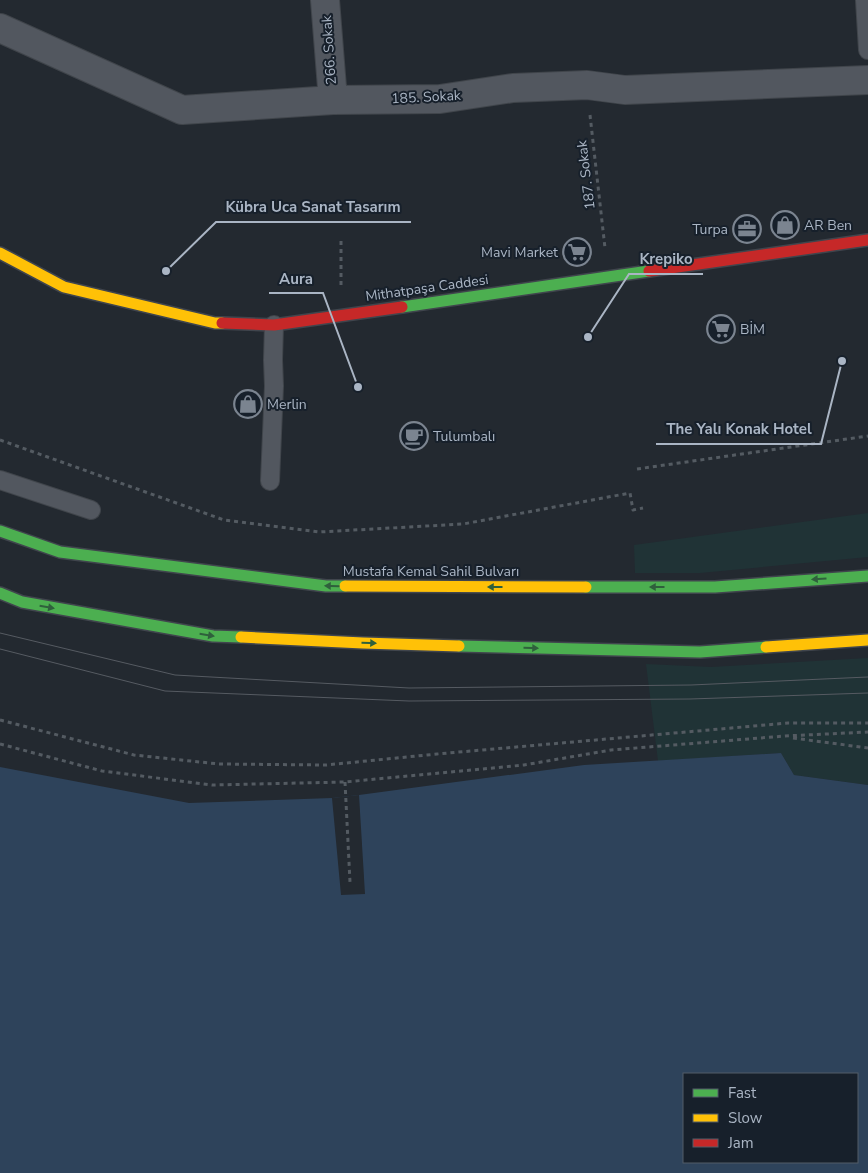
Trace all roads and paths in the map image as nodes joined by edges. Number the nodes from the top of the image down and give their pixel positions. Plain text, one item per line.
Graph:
1 (325, 0) edge
2 (865, 0) edge
3 (0, 28) edge
4 (868, 50) edge
5 (868, 80) edge
6 (587, 85) junction
7 (333, 100) junction
8 (341, 240) dead end
9 (868, 240) edge
10 (0, 253) edge
11 (606, 254) dead end
12 (341, 288) dead end
13 (274, 325) junction
14 (868, 436) edge
15 (0, 440) edge
16 (637, 469) dead end
17 (0, 480) edge
18 (270, 481) dead end
19 (643, 508) dead end
20 (92, 510) dead end
21 (0, 531) edge
22 (868, 576) edge
23 (0, 594) edge
24 (868, 640) edge
25 (0, 720) edge
26 (868, 723) edge
27 (868, 732) edge
28 (785, 736) junction
29 (0, 744) edge
30 (868, 748) edge
31 (345, 782) junction
32 (350, 882) dead end

1 - 7 street, 266. Sokak
2 - 4 lane
3 - 7 street, 185. Sokak
5 - 6 street, 185. Sokak
6 - 7 street, 185. Sokak
6 - 11 path, 187. Sokak
8 - 12 path
9 - 13 main road, Mithatpaşa Caddesi
10 - 13 main road, Mithatpaşa Caddesi
13 - 18 lane
14 - 16 path
15 - 19 path
17 - 20 lane
22 -> 21 main road, Mustafa Kemal Sahil Bulvarı
23 -> 24 main road
25 - 26 path
27 - 28 path
28 - 30 path
28 - 31 path
29 - 31 path
31 - 32 path

